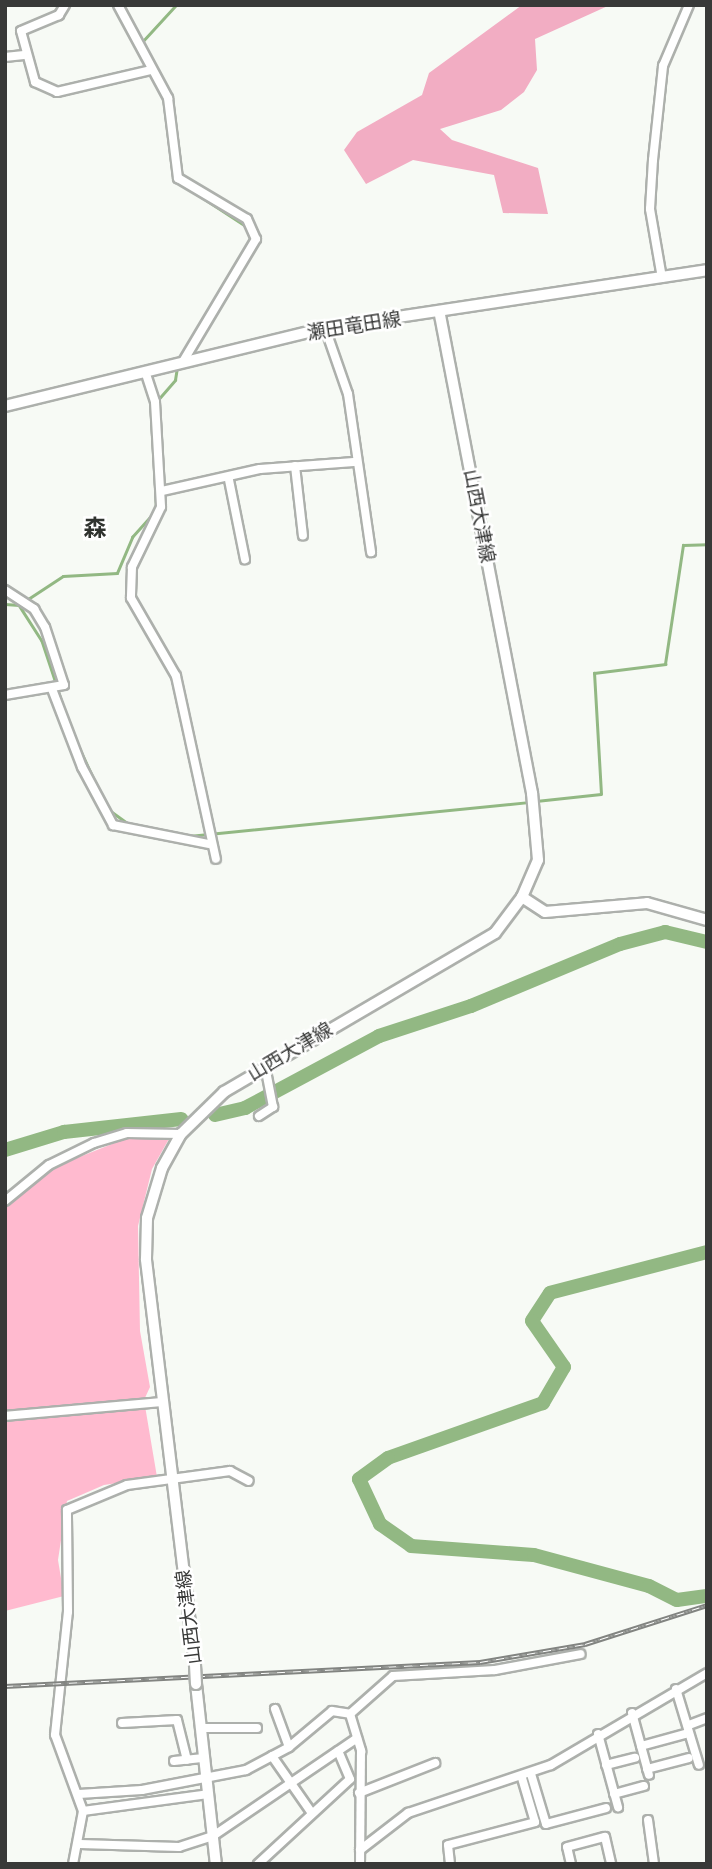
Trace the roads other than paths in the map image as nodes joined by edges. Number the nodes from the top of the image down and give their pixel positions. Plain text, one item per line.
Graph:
1 (65, 5) edge
2 (118, 5) edge
3 (690, 5) edge
4 (24, 55) junction
5 (5, 57) edge
6 (152, 70) junction
7 (707, 270) edge
8 (662, 278) junction
9 (440, 313) junction
10 (325, 328) junction
11 (182, 363) junction
12 (146, 374) junction
13 (5, 406) edge
14 (354, 462) junction
15 (295, 466) junction
16 (229, 480) junction
17 (162, 491) junction
18 (303, 536) dead end
19 (371, 552) dead end
20 (245, 559) dead end
21 (5, 590) edge
22 (52, 689) junction
23 (5, 695) edge
24 (209, 844) junction
25 (216, 859) dead end
26 (522, 897) junction
27 (707, 920) edge
28 (265, 1066) junction
29 (259, 1115) dead end
30 (181, 1134) junction
31 (5, 1201) edge
32 (163, 1402) junction
33 (5, 1416) edge
34 (172, 1480) junction
35 (249, 1481) dead end
36 (581, 1654) dead end
37 (707, 1673) edge
38 (676, 1689) junction
39 (275, 1709) dead end
40 (632, 1713) junction
41 (350, 1714) junction
42 (707, 1718) edge
43 (122, 1723) dead end
44 (689, 1725) junction
45 (201, 1728) junction
46 (257, 1728) dead end
47 (598, 1734) junction
48 (685, 1734) dead end
49 (357, 1738) junction
50 (641, 1746) junction
51 (289, 1747) junction
52 (338, 1751) junction
53 (272, 1756) junction
54 (204, 1758) junction
55 (635, 1758) dead end
56 (689, 1758) dead end
57 (187, 1759) junction
58 (174, 1760) dead end
59 (435, 1763) dead end
60 (606, 1765) junction
61 (699, 1765) dead end
62 (526, 1776) junction
63 (206, 1777) junction
64 (289, 1784) junction
65 (644, 1786) dead end
66 (359, 1793) junction
67 (79, 1794) junction
68 (208, 1794) junction
69 (614, 1794) junction
70 (618, 1807) dead end
71 (606, 1808) dead end
72 (83, 1811) junction
73 (310, 1812) junction
74 (648, 1820) dead end
75 (213, 1836) junction
76 (80, 1844) junction
77 (360, 1850) junction
78 (73, 1864) edge
79 (216, 1864) edge
80 (258, 1864) edge
81 (360, 1864) edge
82 (450, 1864) edge
83 (571, 1864) edge
84 (611, 1864) edge
85 (654, 1864) edge

1 - 4 street
2 - 6 street
3 - 8 street
4 - 5 street
4 - 6 street
6 - 11 street
7 - 8 main road, 瀬田竜田線
8 - 9 main road, 瀬田竜田線
9 - 10 main road, 瀬田竜田線
9 - 26 main road, 山西大津線
10 - 11 main road, 瀬田竜田線
10 - 14 street
11 - 12 main road, 瀬田竜田線
12 - 13 main road, 瀬田竜田線
12 - 17 street
14 - 15 street
14 - 19 street
15 - 16 street
15 - 18 street
16 - 17 street
16 - 20 street
17 - 24 street
21 - 22 street
22 - 23 street
22 - 24 street
24 - 25 street
26 - 27 street
26 - 28 main road, 山西大津線
28 - 29 street
28 - 30 main road, 山西大津線
30 - 31 street
30 - 32 main road, 山西大津線
32 - 33 street
32 - 34 main road, 山西大津線
34 - 35 street
34 - 45 main road, 山西大津線, bridge
34 - 67 street
36 - 41 street
37 - 38 street
38 - 40 street
38 - 44 street
39 - 51 street
40 - 47 street
40 - 50 street
41 - 49 street
41 - 51 street
42 - 44 street
43 - 57 street
44 - 61 street
45 - 46 street
45 - 54 main road, 山西大津線
47 - 60 street
47 - 62 street
48 - 50 street
49 - 52 street
49 - 66 street
50 - 56 street
51 - 53 street
52 - 64 street
52 - 73 street
53 - 63 street
53 - 64 street
54 - 57 street
54 - 63 main road, 山西大津線
55 - 60 street
57 - 58 street
59 - 66 street
60 - 69 street
62 - 71 street
62 - 77 street
62 - 82 street
63 - 67 street
63 - 68 main road, 山西大津線
64 - 73 street
64 - 75 street
65 - 69 street
66 - 77 street
67 - 72 street
68 - 72 street
68 - 75 main road, 山西大津線
69 - 70 street
72 - 76 street
73 - 80 street
74 - 85 street
75 - 76 street
75 - 79 main road, 山西大津線
76 - 78 street
77 - 81 street
83 - 84 street

